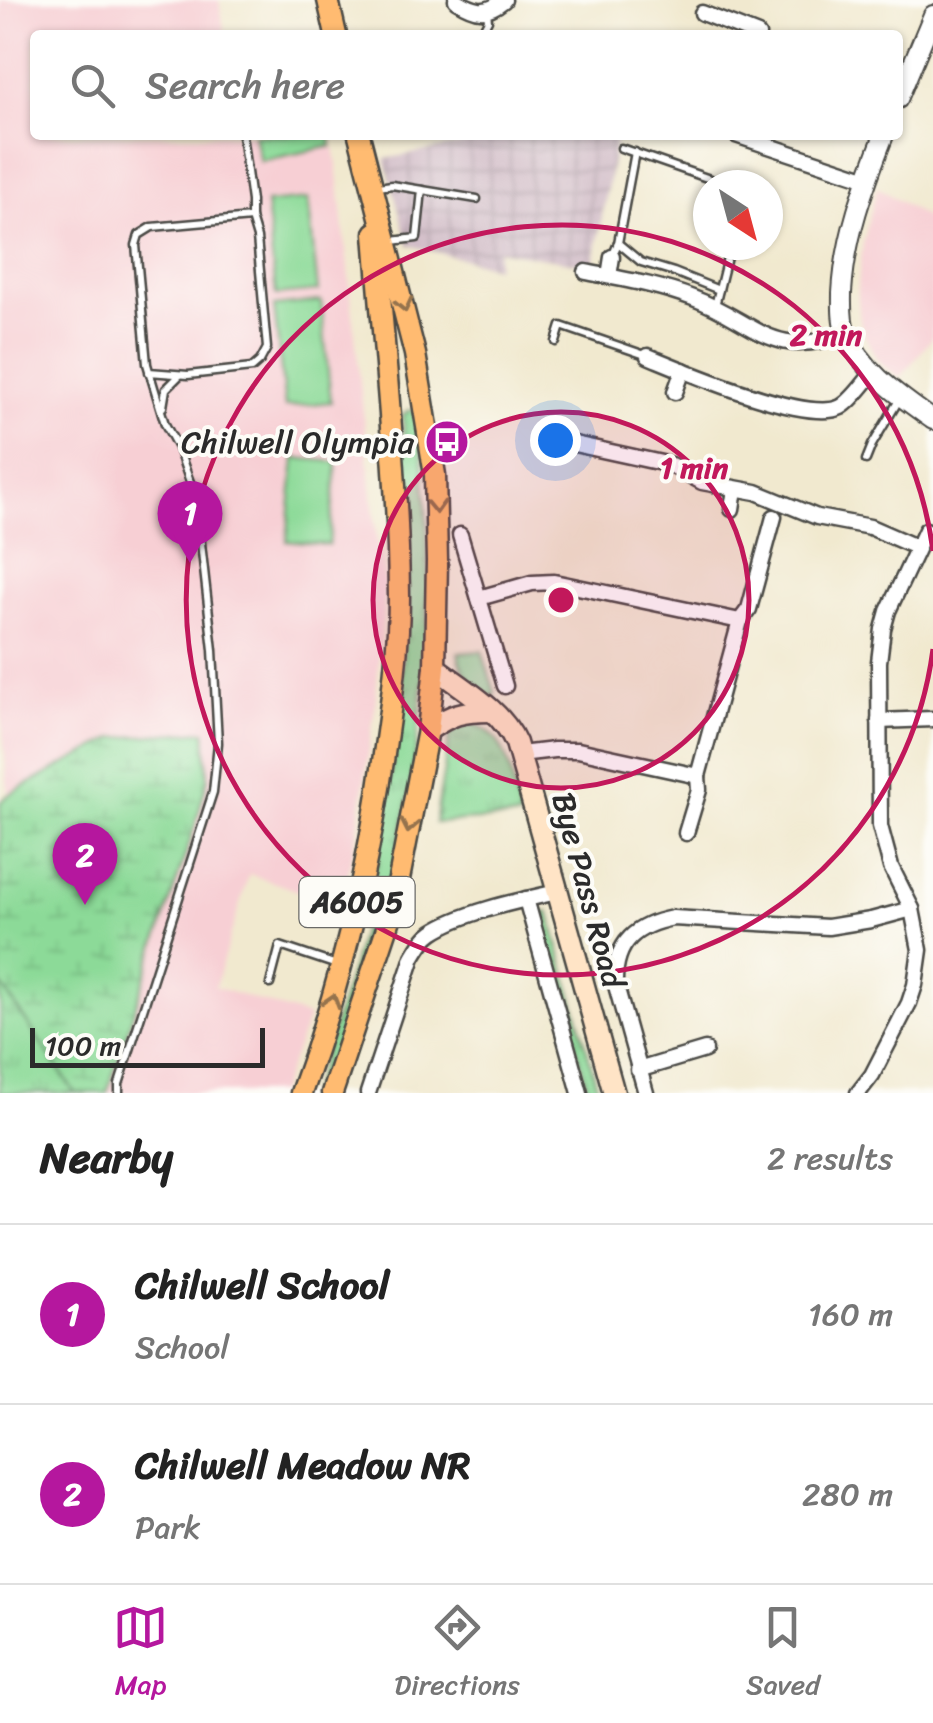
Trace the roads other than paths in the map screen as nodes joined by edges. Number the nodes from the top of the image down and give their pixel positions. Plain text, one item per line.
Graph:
1 (328, 0) edge
2 (456, 0) edge
3 (504, 0) edge
4 (487, 10) junction
5 (702, 14) dead end
6 (932, 18) edge
7 (335, 30) edge
8 (483, 30) edge
9 (745, 30) edge
10 (903, 84) edge
11 (243, 140) edge
12 (360, 140) edge
13 (751, 140) edge
14 (882, 140) edge
15 (621, 148) dead end
16 (635, 152) junction
17 (693, 173) edge
18 (868, 178) junction
19 (372, 189) junction
20 (422, 190) junction
21 (476, 199) dead end
22 (251, 218) junction
23 (387, 242) junction
24 (615, 250) junction
25 (726, 260) edge
26 (586, 272) dead end
27 (609, 276) junction
28 (719, 290) junction
29 (714, 308) junction
30 (846, 333) junction
31 (556, 342) dead end
32 (648, 356) joint
33 (684, 370) junction
34 (149, 372) junction
35 (873, 373) junction
36 (181, 374) junction
37 (676, 392) dead end
38 (901, 397) junction
39 (933, 420) edge
40 (165, 424) junction
41 (556, 440) dead end
42 (866, 460) dead end
43 (735, 489) junction
44 (732, 509) dead end
45 (774, 517) dead end
46 (926, 530) dead end
47 (460, 536) dead end
48 (916, 547) junction
49 (478, 598) junction
50 (740, 622) junction
51 (435, 668) junction
52 (504, 686) dead end
53 (490, 711) junction
54 (933, 719) edge
55 (879, 721) junction
56 (428, 730) junction
57 (520, 754) junction
58 (698, 776) junction
59 (686, 832) dead end
60 (556, 892) junction
61 (526, 899) junction
62 (912, 910) junction
63 (343, 967) junction
64 (270, 984) dead end
65 (705, 1050) dead end
66 (638, 1070) junction
67 (119, 1093) edge
68 (301, 1093) edge
69 (332, 1093) edge
70 (368, 1093) edge
71 (580, 1093) edge
72 (614, 1093) edge
73 (646, 1093) edge
74 (858, 1093) edge

1 - 7 main road
2 - 4 street
3 - 4 street
4 - 8 lane
5 - 9 street
6 - 10 street
11 - 22 lane
12 - 19 main road, A6005
13 - 18 street
14 - 18 street
15 - 16 lane
16 - 17 lane
16 - 24 lane
18 - 30 street
19 - 20 lane
19 - 23 main road, A6005
19 - 63 main road, A6005
20 - 21 lane
20 - 23 lane
22 - 34 lane
22 - 36 lane
23 -> 51 main road, A6005
24 - 27 street
24 - 28 lane
25 - 28 lane
26 - 27 street
27 - 29 street
28 - 29 lane
29 - 30 street
30 - 35 street
31 - 32 lane
32 - 33 street
33 - 35 street
33 - 37 street
34 - 36 lane
34 - 40 lane
35 - 38 street
36 - 40 lane
38 - 39 street
38 - 42 lane
40 - 67 lane
41 - 43 street
43 - 44 street
43 - 48 street
45 - 50 street
46 - 48 street
47 - 49 street
48 - 55 street
49 - 50 street
49 - 52 street
50 - 58 street
51 - 53 main road, Bye Pass Road
51 - 56 main road, A6005
53 - 56 main road
53 - 57 main road, Bye Pass Road
54 - 55 street
55 - 62 street
56 -> 69 main road, A6005
57 - 58 street
57 - 60 main road, Bye Pass Road
58 - 59 street
60 - 61 street
60 - 72 main road, Bye Pass Road
61 - 70 street
61 - 71 street, Bye Pass Road
62 - 66 street
62 - 74 street
63 - 64 lane
68 -> 63 main road, A6005
65 - 66 street
66 - 73 street

